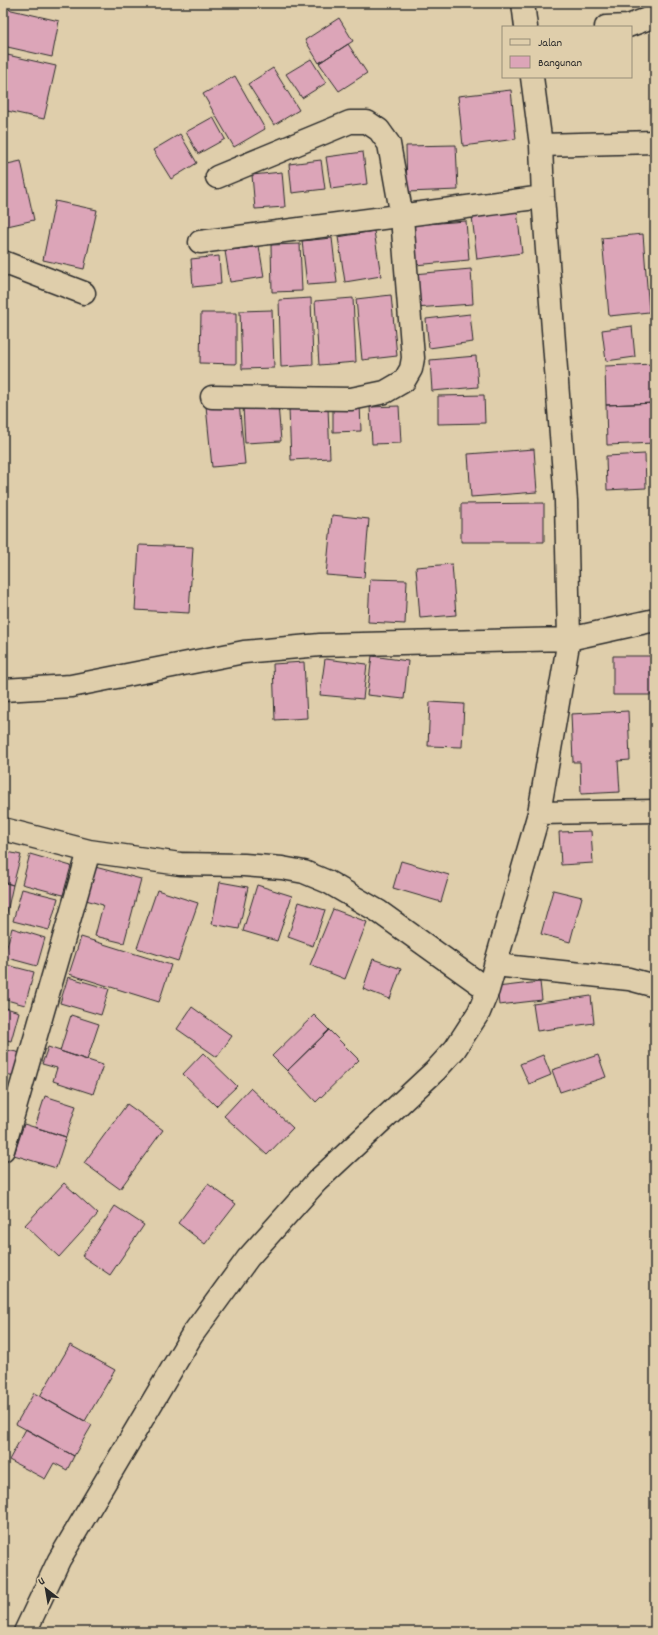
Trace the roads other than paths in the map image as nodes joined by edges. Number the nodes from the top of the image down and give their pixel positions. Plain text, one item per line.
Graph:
1 (523, 3) edge
2 (655, 16) edge
3 (526, 26) edge
4 (628, 26) edge
5 (532, 78) edge
6 (655, 142) edge
7 (541, 145) junction
8 (217, 177) dead end
9 (543, 197) junction
10 (402, 217) junction
11 (200, 242) dead end
12 (3, 262) edge
13 (84, 293) dead end
14 (212, 397) dead end
15 (655, 620) edge
16 (569, 639) junction
17 (3, 690) edge
18 (655, 811) edge
19 (539, 812) junction
20 (3, 829) edge
21 (89, 851) junction
22 (494, 965) junction
23 (655, 986) edge
24 (488, 990) junction
25 (3, 1150) edge
26 (25, 1632) edge

1 - 3 street
2 - 4 street
5 - 7 street
6 - 7 street
7 - 9 street
8 - 10 street
9 - 10 street
9 - 16 street
10 - 11 street
10 - 14 street
12 - 13 street
15 - 16 street
16 - 17 street
16 - 19 street
18 - 19 street
19 - 22 street
20 - 21 street
21 - 24 street
21 - 25 street
22 - 23 street
22 - 24 street
24 - 26 street

